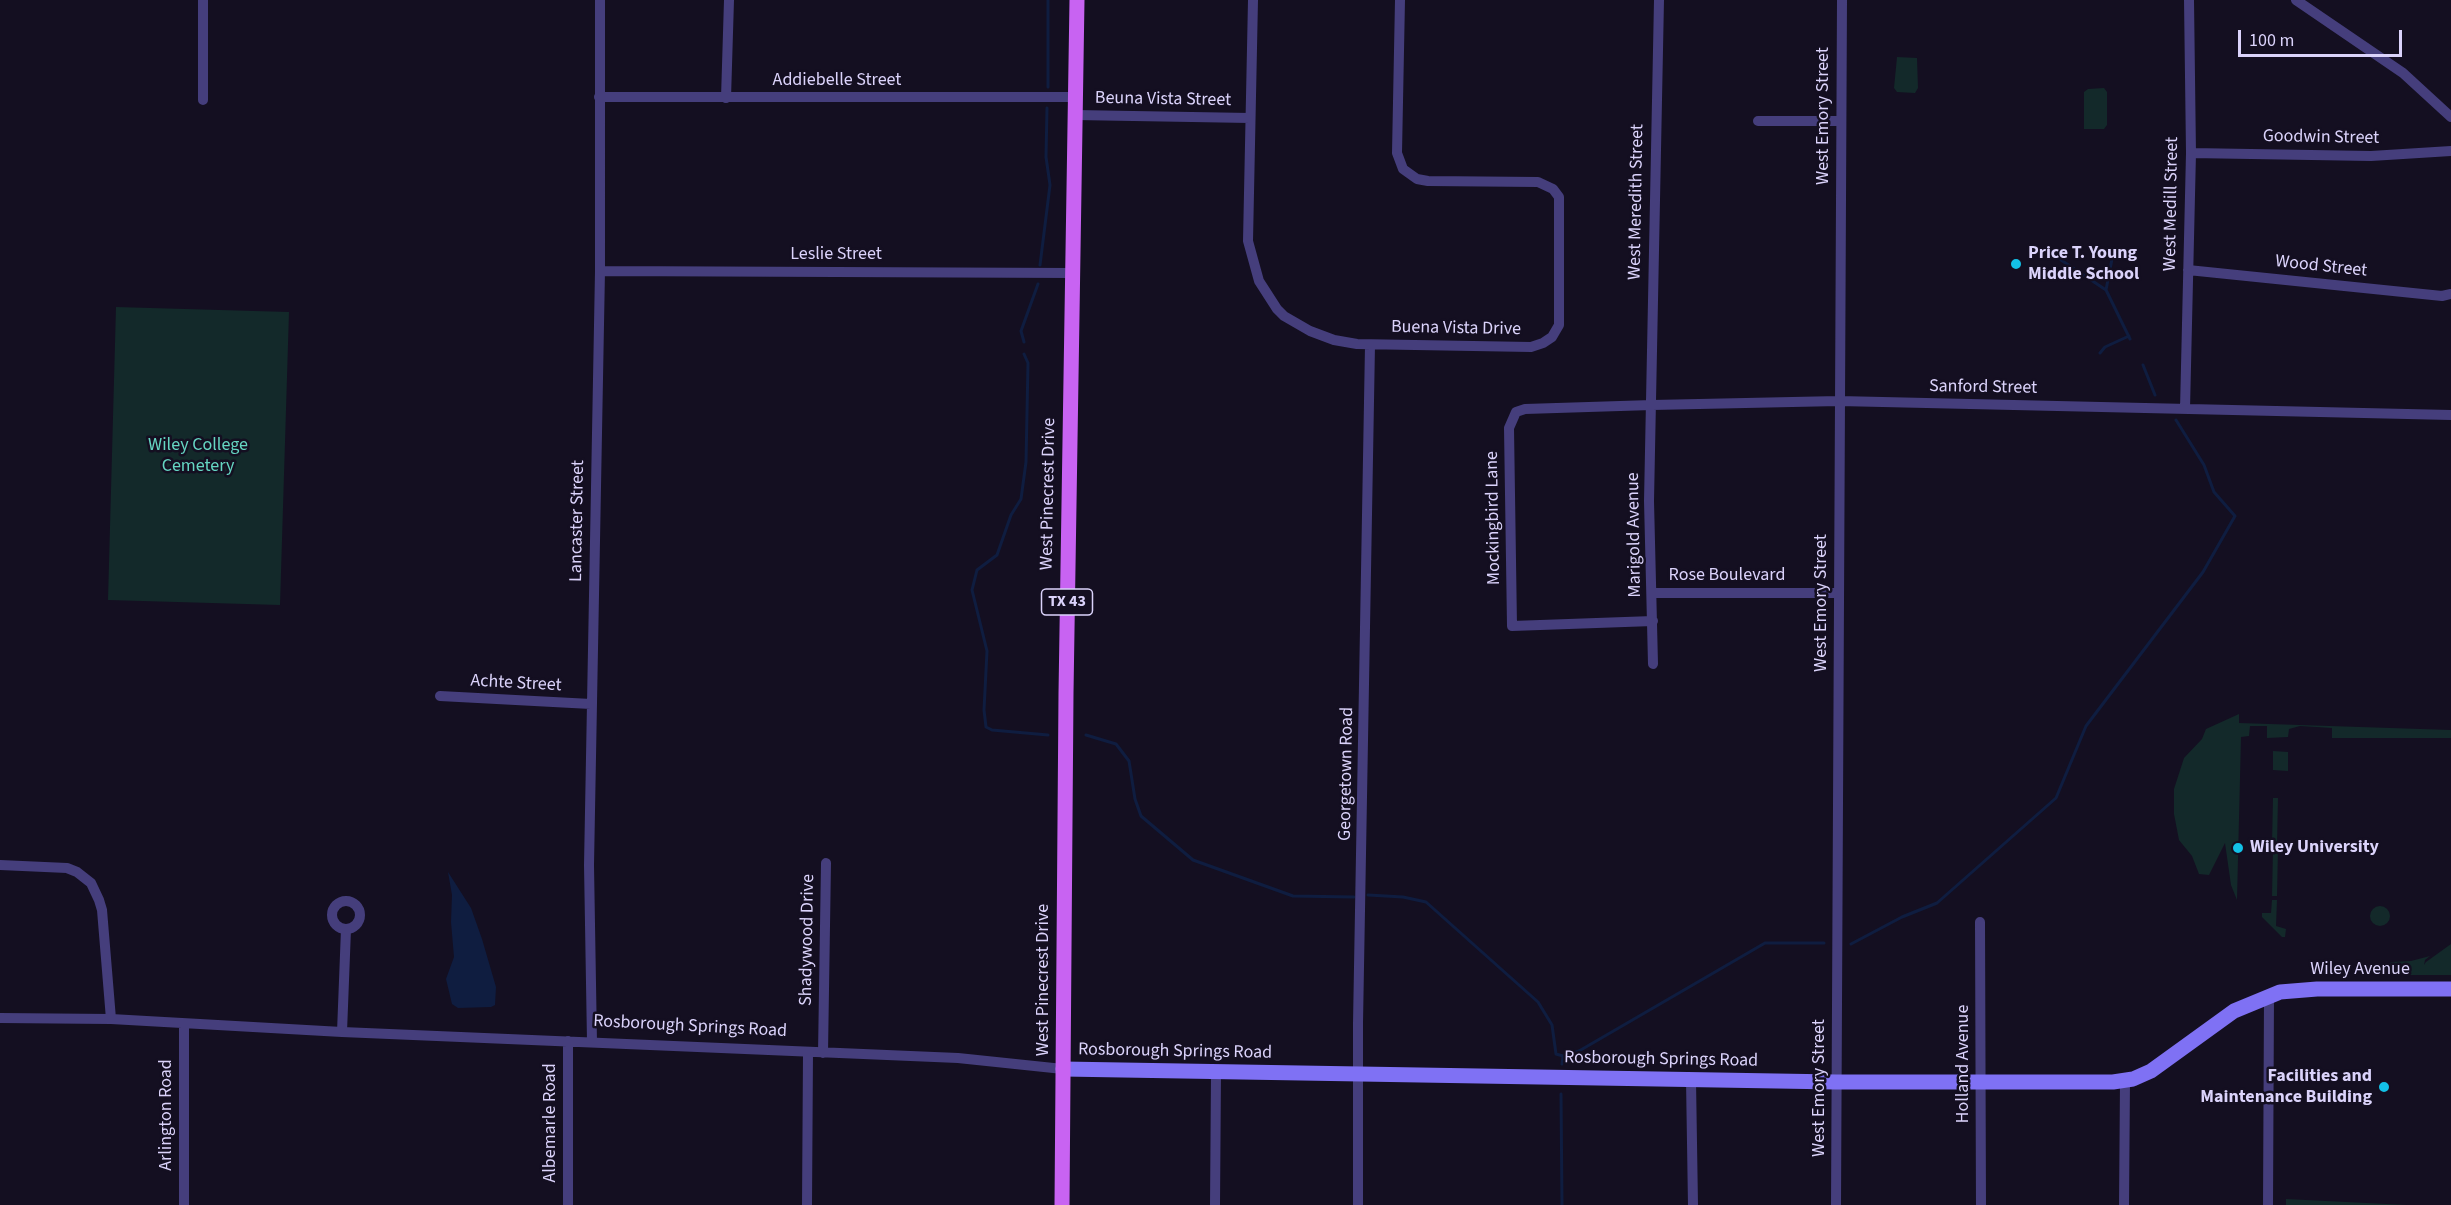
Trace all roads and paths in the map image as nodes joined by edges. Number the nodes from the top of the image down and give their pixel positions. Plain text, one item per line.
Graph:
1 (203, 0) edge
2 (600, 0) edge
3 (729, 0) edge
4 (1077, 0) edge
5 (1253, 0) edge
6 (1400, 0) edge
7 (1659, 0) edge
8 (1842, 0) edge
9 (2189, 0) edge
10 (2295, 0) edge
11 (599, 97) junction
12 (726, 98) junction
13 (1076, 98) junction
14 (203, 100) dead end
15 (2450, 114) edge
16 (1075, 115) junction
17 (1250, 118) junction
18 (1840, 121) junction
19 (1758, 122) dead end
20 (2451, 151) edge
21 (2191, 153) junction
22 (2188, 270) junction
23 (600, 271) junction
24 (1072, 273) junction
25 (2451, 294) edge
26 (1370, 345) junction
27 (1839, 401) junction
28 (1652, 405) junction
29 (2185, 409) junction
30 (1516, 412) joint
31 (2451, 415) edge
32 (1652, 593) junction
33 (1838, 593) junction
34 (1653, 621) junction
35 (1653, 664) dead end
36 (440, 696) dead end
37 (591, 704) junction
38 (826, 863) dead end
39 (0, 865) edge
40 (1980, 922) dead end
41 (346, 929) dead end
42 (2451, 990) edge
43 (2269, 996) junction
44 (0, 1018) edge
45 (111, 1019) junction
46 (184, 1024) junction
47 (342, 1032) junction
48 (568, 1041) junction
49 (592, 1042) junction
50 (808, 1053) junction
51 (823, 1053) junction
52 (1063, 1069) junction
53 (1216, 1073) junction
54 (1358, 1075) junction
55 (1691, 1080) junction
56 (2125, 1081) junction
57 (1836, 1082) junction
58 (1980, 1084) junction
59 (184, 1205) edge
60 (567, 1205) edge
61 (807, 1205) edge
62 (1062, 1205) edge
63 (1215, 1205) edge
64 (1358, 1205) edge
65 (1693, 1205) edge
66 (1836, 1205) edge
67 (1981, 1205) edge
68 (2124, 1205) edge
69 (2268, 1205) edge

1 - 14 street
2 - 11 street, Lancaster Street
3 - 12 street
4 - 13 main road, West Pinecrest Drive / TX 43
5 - 17 street, Buena Vista Drive
6 - 26 street, Buena Vista Drive
7 - 28 street, West Meredith Street
8 - 18 street, West Emory Street
9 - 21 street, West Medill Street
10 - 15 street
11 - 12 street, Addiebelle Street
11 - 23 street, Lancaster Street
12 - 13 street, Addiebelle Street
13 - 16 main road, West Pinecrest Drive / TX 43
16 - 17 street, Beuna Vista Street
16 - 24 main road, West Pinecrest Drive / TX 43
17 - 26 street, Buena Vista Drive
18 - 19 street
18 - 27 street, West Emory Street
20 - 21 street, Goodwin Street
21 - 22 street, West Medill Street
22 - 25 street, Wood Street
22 - 29 street, West Medill Street
23 - 24 street, Leslie Street
23 - 37 street, Lancaster Street
24 - 52 main road, West Pinecrest Drive / TX 43
26 - 54 street, Georgetown Road
27 - 28 street, Sanford Street
27 - 29 street, Sanford Street
27 - 33 street, West Emory Street
28 - 30 street, Sanford Street
28 - 32 street, Marigold Avenue
29 - 31 street, Sanford Street
30 - 34 street, Mockingbird Lane
32 - 33 street, Rose Boulevard
32 - 34 street, Marigold Avenue
33 - 57 street, West Emory Street
34 - 35 street, Marigold Avenue
36 - 37 street, Achte Street
37 - 49 street, Lancaster Street
38 - 51 street, Shadywood Drive
39 - 45 street
40 - 58 street, Holland Avenue
41 - 47 street
42 - 43 street, Wiley Avenue
43 - 56 street, Rosborough Springs Road
43 - 69 street
44 - 45 street, Rosborough Springs Road
45 - 46 street, Rosborough Springs Road
46 - 47 street, Rosborough Springs Road
46 - 59 street, Arlington Road
47 - 48 street, Rosborough Springs Road
48 - 49 street, Rosborough Springs Road
48 - 60 street, Albemarle Road
49 - 50 street, Rosborough Springs Road
50 - 51 street, Rosborough Springs Road
50 - 61 street
51 - 52 street, Rosborough Springs Road
52 - 53 street, Rosborough Springs Road
52 - 62 main road, West Pinecrest Drive / TX 43
53 - 54 street, Rosborough Springs Road
53 - 63 street
54 - 55 street, Rosborough Springs Road
54 - 64 street, Georgetown Road
55 - 57 street, Rosborough Springs Road
55 - 65 street
56 - 58 street, Rosborough Springs Road
56 - 68 street
57 - 58 street, Rosborough Springs Road
57 - 66 street, West Emory Street
58 - 67 street, Holland Avenue

